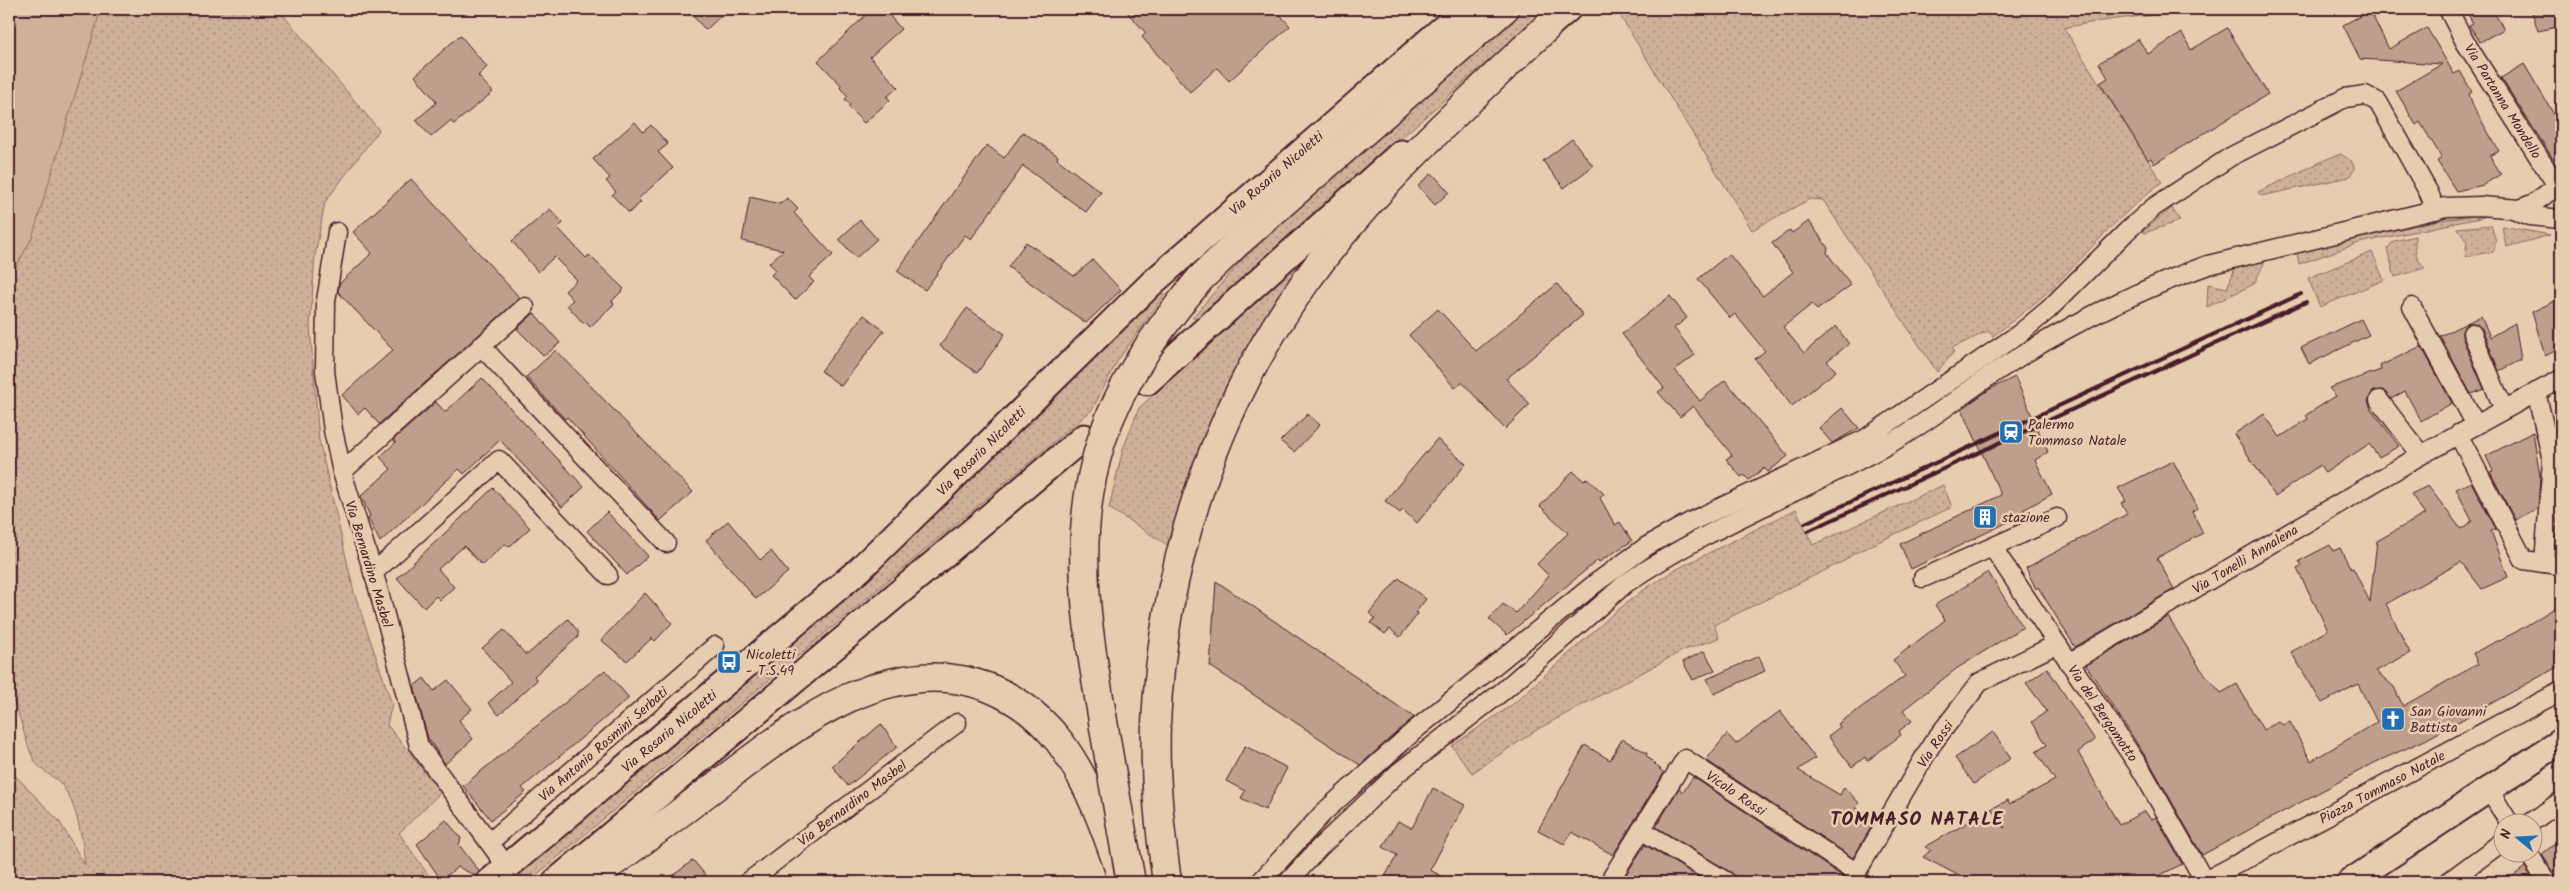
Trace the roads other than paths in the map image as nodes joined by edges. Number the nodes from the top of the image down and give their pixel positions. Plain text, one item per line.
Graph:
1 (1465, 9) edge
2 (1504, 9) edge
3 (1568, 9) edge
4 (2448, 9) edge
5 (1547, 27) junction
6 (2559, 189) edge
7 (2512, 209) junction
8 (2436, 210) junction
9 (2561, 219) edge
10 (337, 232) dead end
11 (525, 307) dead end
12 (2412, 307) dead end
13 (2472, 333) dead end
14 (481, 346) junction
15 (2561, 379) edge
16 (1147, 382) dead end
17 (2536, 392) junction
18 (2379, 400) dead end
19 (2504, 410) junction
20 (2476, 425) junction
21 (2458, 434) junction
22 (1084, 437) dead end
23 (2421, 455) junction
24 (342, 472) junction
25 (2057, 518) dead end
26 (666, 543) dead end
27 (1993, 548) junction
28 (2544, 564) junction
29 (2561, 566) edge
30 (372, 573) junction
31 (608, 575) dead end
32 (1923, 578) dead end
33 (2057, 644) junction
34 (715, 646) dead end
35 (2069, 663) junction
36 (2561, 691) edge
37 (957, 723) dead end
38 (2561, 740) edge
39 (2489, 790) junction
40 (2561, 801) edge
41 (2504, 814) edge
42 (2542, 815) edge
43 (1641, 830) junction
44 (490, 842) junction
45 (2492, 849) edge
46 (2535, 864) edge
47 (498, 875) edge
48 (1854, 878) edge
49 (555, 882) edge
50 (585, 882) edge
51 (748, 882) edge
52 (1124, 882) edge
53 (1131, 882) edge
54 (1166, 882) edge
55 (1260, 882) edge
56 (1288, 882) edge
57 (1609, 882) edge
58 (1727, 882) edge
59 (2204, 882) edge
60 (2350, 882) edge
61 (2448, 882) edge
62 (2547, 882) edge

1 - 47 main road, Via Rosario Nicoletti
2 - 53 highway, bridge
3 - 5 main road
4 - 6 street, Via Partanna Mondello
5 - 16 main road
5 - 54 highway
6 - 7 street
7 - 8 street
7 - 9 street
8 - 55 street
8 - 56 street
10 - 24 street, Via Bernardino Masbel
11 - 14 street
12 - 20 street
13 - 19 street
14 - 24 street
14 - 26 street
15 - 17 street, Via Tonelli Annalena
17 - 19 street, Via Tonelli Annalena
17 - 28 street
18 - 23 street
19 - 20 street, Via Tonelli Annalena
20 - 21 street, Via Tonelli Annalena
21 - 23 street, Via Tonelli Annalena
21 - 28 street
22 - 49 main road
23 - 35 street, Via Tonelli Annalena
24 - 30 street, Via Bernardino Masbel
25 - 27 street
27 - 32 street
27 - 33 street, Via del Bergamotto
28 - 29 street
30 - 31 street
30 - 44 street, Via Bernardino Masbel
33 - 35 street, Via del Bergamotto
33 - 48 street, Via Rossi
34 - 44 street, Via Antonio Rosmini Serbati
35 - 59 street, Via del Bergamotto
36 - 59 street, Piazza Tommaso Natale
37 - 51 street, Via Bernardino Masbel
38 - 39 main road
39 - 41 street
39 - 60 main road
40 - 42 street
43 - 48 street, Vicolo Rossi
43 - 57 street
43 - 58 street
44 - 47 street, Via Bernardino Masbel
45 - 61 street
46 - 62 street
50 - 52 highway

